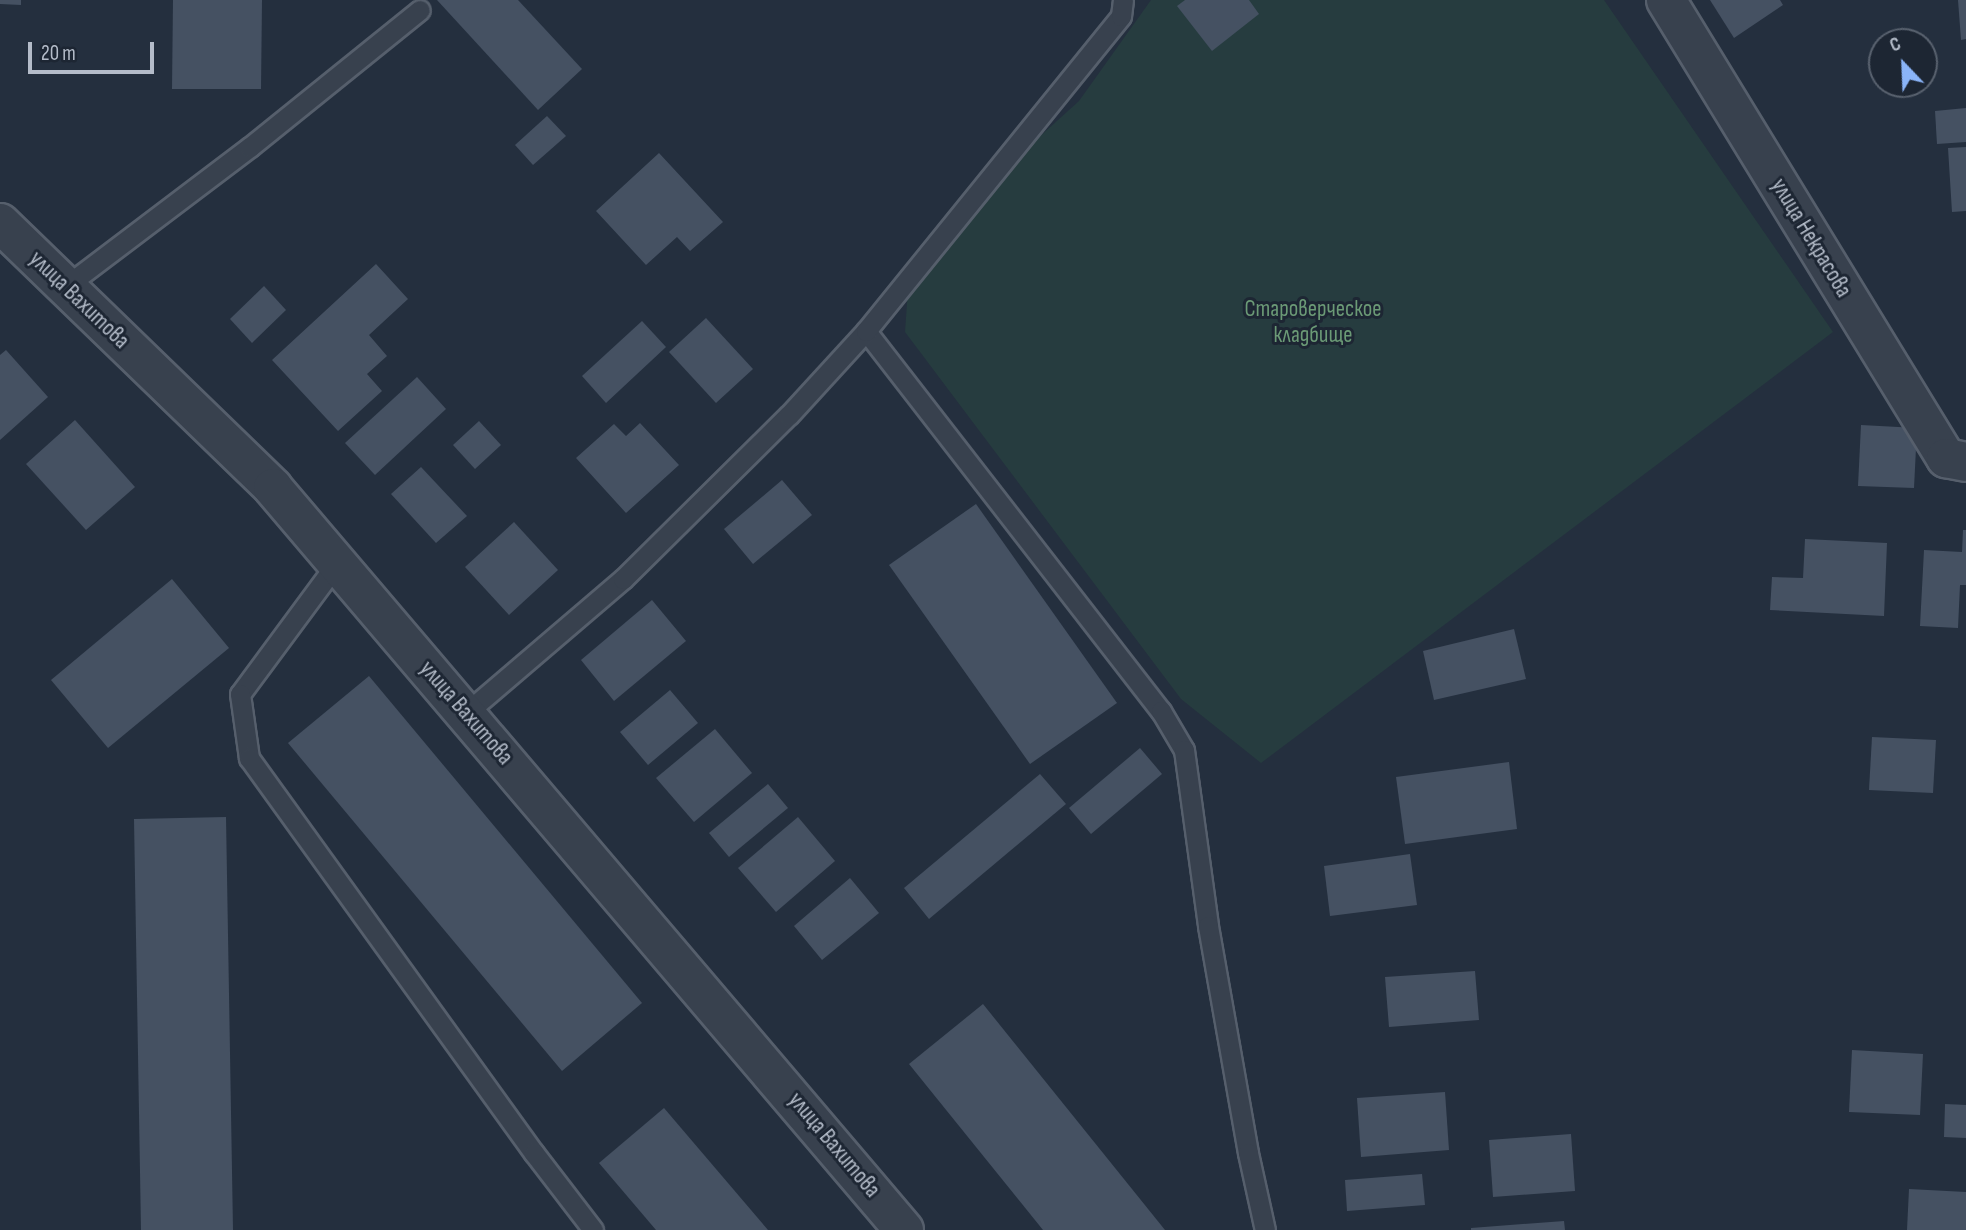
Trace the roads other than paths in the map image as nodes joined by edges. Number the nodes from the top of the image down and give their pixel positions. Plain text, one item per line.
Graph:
1 (1123, 0) edge
2 (1666, 0) edge
3 (420, 10) dead end
4 (0, 223) edge
5 (66, 286) junction
6 (866, 331) junction
7 (1966, 462) edge
8 (337, 563) junction
9 (466, 713) junction
10 (593, 1230) edge
11 (904, 1230) edge
12 (1265, 1230) edge

1 - 6 lane
2 - 7 street, улица Некрасова
3 - 5 lane
4 - 5 street, улица Вахитова
5 - 8 street, улица Вахитова
6 - 9 lane
6 - 12 lane
8 - 9 street, улица Вахитова
8 - 10 lane
9 - 11 street, улица Вахитова

